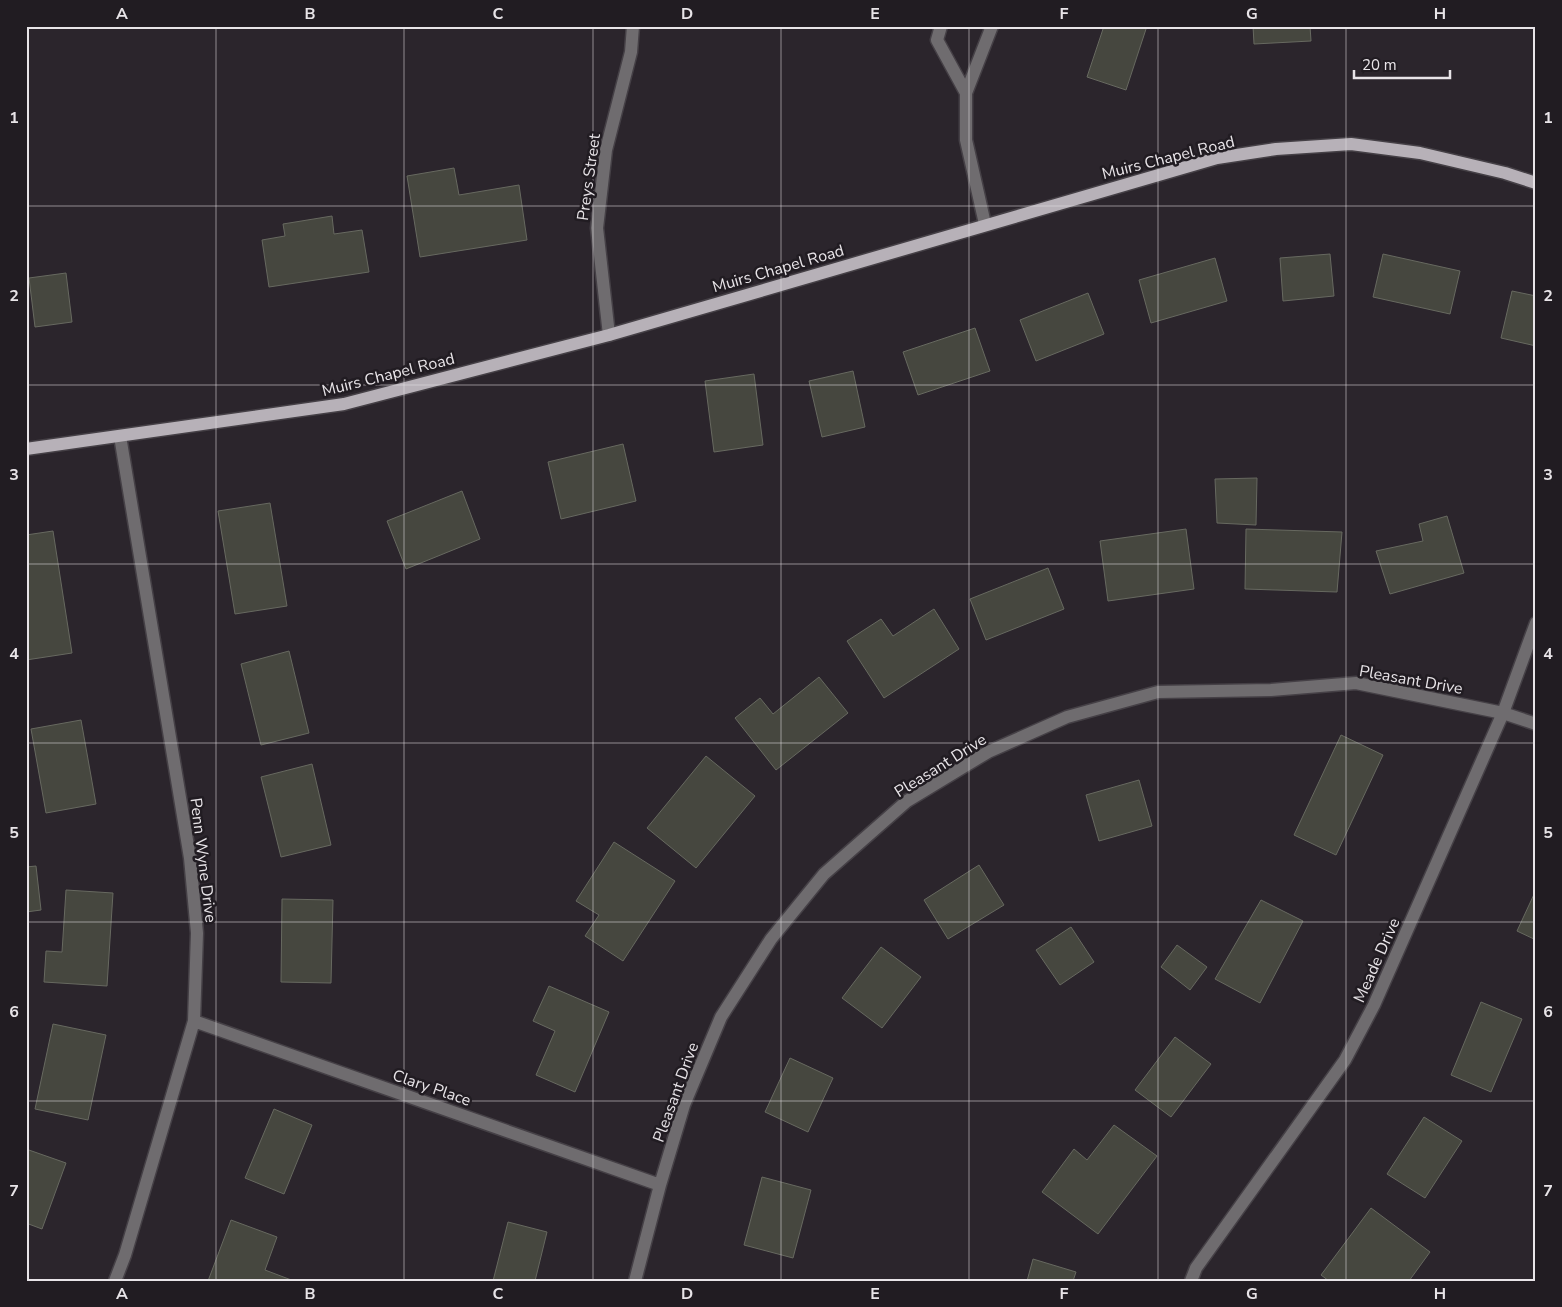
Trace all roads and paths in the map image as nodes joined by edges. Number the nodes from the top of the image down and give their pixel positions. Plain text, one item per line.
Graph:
1 (633, 26) edge
2 (941, 26) edge
3 (992, 26) edge
4 (966, 93) junction
5 (1536, 183) edge
6 (984, 224) junction
7 (609, 334) junction
8 (120, 436) junction
9 (26, 449) edge
10 (1536, 623) edge
11 (1503, 713) junction
12 (1536, 724) edge
13 (194, 1021) junction
14 (660, 1185) junction
15 (115, 1281) edge
16 (635, 1281) edge
17 (1191, 1281) edge

1 - 7 street, Preys Street
2 - 4 street
3 - 4 street
4 - 6 street
5 - 6 main road, Muirs Chapel Road
6 - 7 main road, Muirs Chapel Road
7 - 8 main road, Muirs Chapel Road
8 - 9 main road, Muirs Chapel Road
8 - 13 street, Penn Wyne Drive
10 - 11 street, Meade Drive
11 - 12 street, Pleasant Drive
11 - 14 street, Pleasant Drive
11 - 17 street, Meade Drive
13 - 14 street, Clary Place
13 - 15 street, Penn Wyne Drive
14 - 16 street, Pleasant Drive

